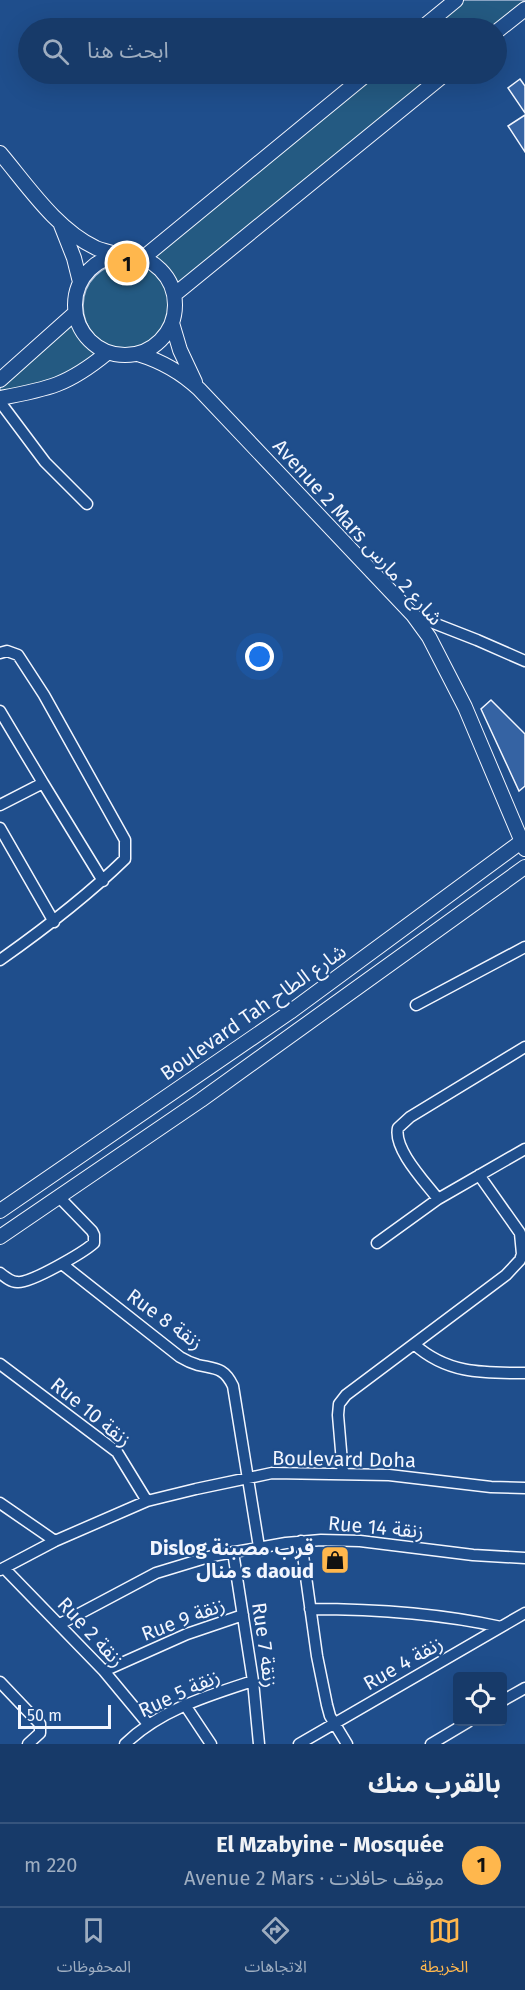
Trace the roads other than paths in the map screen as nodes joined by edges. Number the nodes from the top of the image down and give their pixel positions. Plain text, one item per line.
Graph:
1 (456, 0) edge
2 (525, 9) edge
3 (434, 18) edge
4 (507, 23) edge
5 (355, 84) edge
6 (433, 84) edge
7 (0, 153) edge
8 (60, 223) junction
9 (121, 255) junction
10 (143, 258) junction
11 (80, 282) junction
12 (174, 295) junction
13 (75, 313) junction
14 (172, 323) junction
15 (107, 353) junction
16 (138, 354) junction
17 (0, 380) edge
18 (199, 389) junction
19 (0, 400) edge
20 (87, 504) dead end
21 (412, 615) junction
22 (0, 654) edge
23 (525, 662) edge
24 (0, 711) edge
25 (42, 783) junction
26 (0, 805) edge
27 (0, 828) edge
28 (524, 843) edge
29 (525, 867) edge
30 (103, 881) junction
31 (54, 922) junction
32 (525, 947) edge
33 (0, 960) edge
34 (416, 1005) dead end
35 (525, 1047) edge
36 (525, 1149) edge
37 (478, 1175) junction
38 (59, 1197) junction
39 (438, 1199) junction
40 (0, 1211) edge
41 (0, 1237) edge
42 (377, 1243) dead end
43 (62, 1264) junction
44 (0, 1274) edge
45 (414, 1344) junction
46 (0, 1364) edge
47 (525, 1373) edge
48 (343, 1474) junction
49 (247, 1477) junction
50 (525, 1488) edge
51 (147, 1501) junction
52 (0, 1503) edge
53 (56, 1541) junction
54 (301, 1541) junction
55 (259, 1547) junction
56 (233, 1552) junction
57 (525, 1558) edge
58 (2, 1569) edge
59 (310, 1609) junction
60 (525, 1613) edge
61 (243, 1616) junction
62 (60, 1624) junction
63 (501, 1627) junction
64 (104, 1671) junction
65 (253, 1681) junction
66 (0, 1682) edge
67 (525, 1688) edge
68 (507, 1698) edge
69 (185, 1705) junction
70 (148, 1724) junction
71 (334, 1724) junction
72 (461, 1726) edge
73 (131, 1742) edge
74 (28, 1744) edge
75 (211, 1744) edge
76 (259, 1744) edge
77 (299, 1744) edge
78 (347, 1744) edge
79 (431, 1744) edge

1 - 3 street
2 - 4 street
5 - 10 street
6 - 12 street
7 - 8 street
8 - 9 street
8 - 11 street
9 - 10 street
9 - 11 street
10 - 12 street
11 - 13 street
12 - 14 street
13 - 15 street
13 - 17 street
14 - 16 street
14 - 18 street, Avenue 2 Mars شارع 2 مارس
15 - 16 street
15 - 19 street
16 - 18 street, Avenue 2 Mars شارع 2 مارس
18 - 21 street, Avenue 2 Mars شارع 2 مارس
19 - 20 street
21 - 23 street
21 - 28 street, Avenue 2 Mars شارع 2 مارس
22 - 30 street
24 - 25 street
25 - 26 street
25 - 30 street
27 - 31 street
28 - 40 street, Boulevard Tah شارع الطاح
29 - 38 street, Boulevard Tah شارع الطاح
30 - 31 street
31 - 33 street
32 - 34 street
35 - 39 street
36 - 37 street
37 - 39 street
37 - 45 street
38 - 41 street, Boulevard Tah شارع الطاح
38 - 43 street
39 - 42 street
43 - 44 street
43 - 49 street, Rue 8 زنقة
45 - 47 street
45 - 48 street
46 - 51 street, Rue 10 زنقة
48 - 49 street, Boulevard Doha
48 - 50 street, Boulevard Doha
49 - 51 street, Boulevard Doha
49 - 55 street, Rue 8 زنقة
51 - 53 street, Boulevard Doha
52 - 53 street
53 - 58 street, Boulevard Doha
54 - 55 street, Rue 14 زنقة
54 - 57 street, Rue 14 زنقة
54 - 59 street
55 - 56 street, Rue 14 زنقة
56 - 61 street, Rue 7 زنقة
56 - 62 street, Rue 14 زنقة
58 - 62 street, Rue 2 زنقة
59 - 63 street
59 - 71 street
60 - 63 street, Rue 4 زنقة
61 - 64 street, Rue 9 زنقة
61 - 65 street, Rue 7 زنقة
62 - 64 street, Rue 2 زنقة
63 - 71 street, Rue 4 زنقة
64 - 70 street, Rue 2 زنقة
65 - 69 street, Rue 5 زنقة
65 - 76 street, Rue 7 زنقة
66 - 74 street
67 - 68 street
69 - 70 street, Rue 5 زنقة
69 - 75 street
70 - 73 street, Rue 5 زنقة
71 - 77 street, Rue 4 زنقة
71 - 78 street
72 - 79 street

